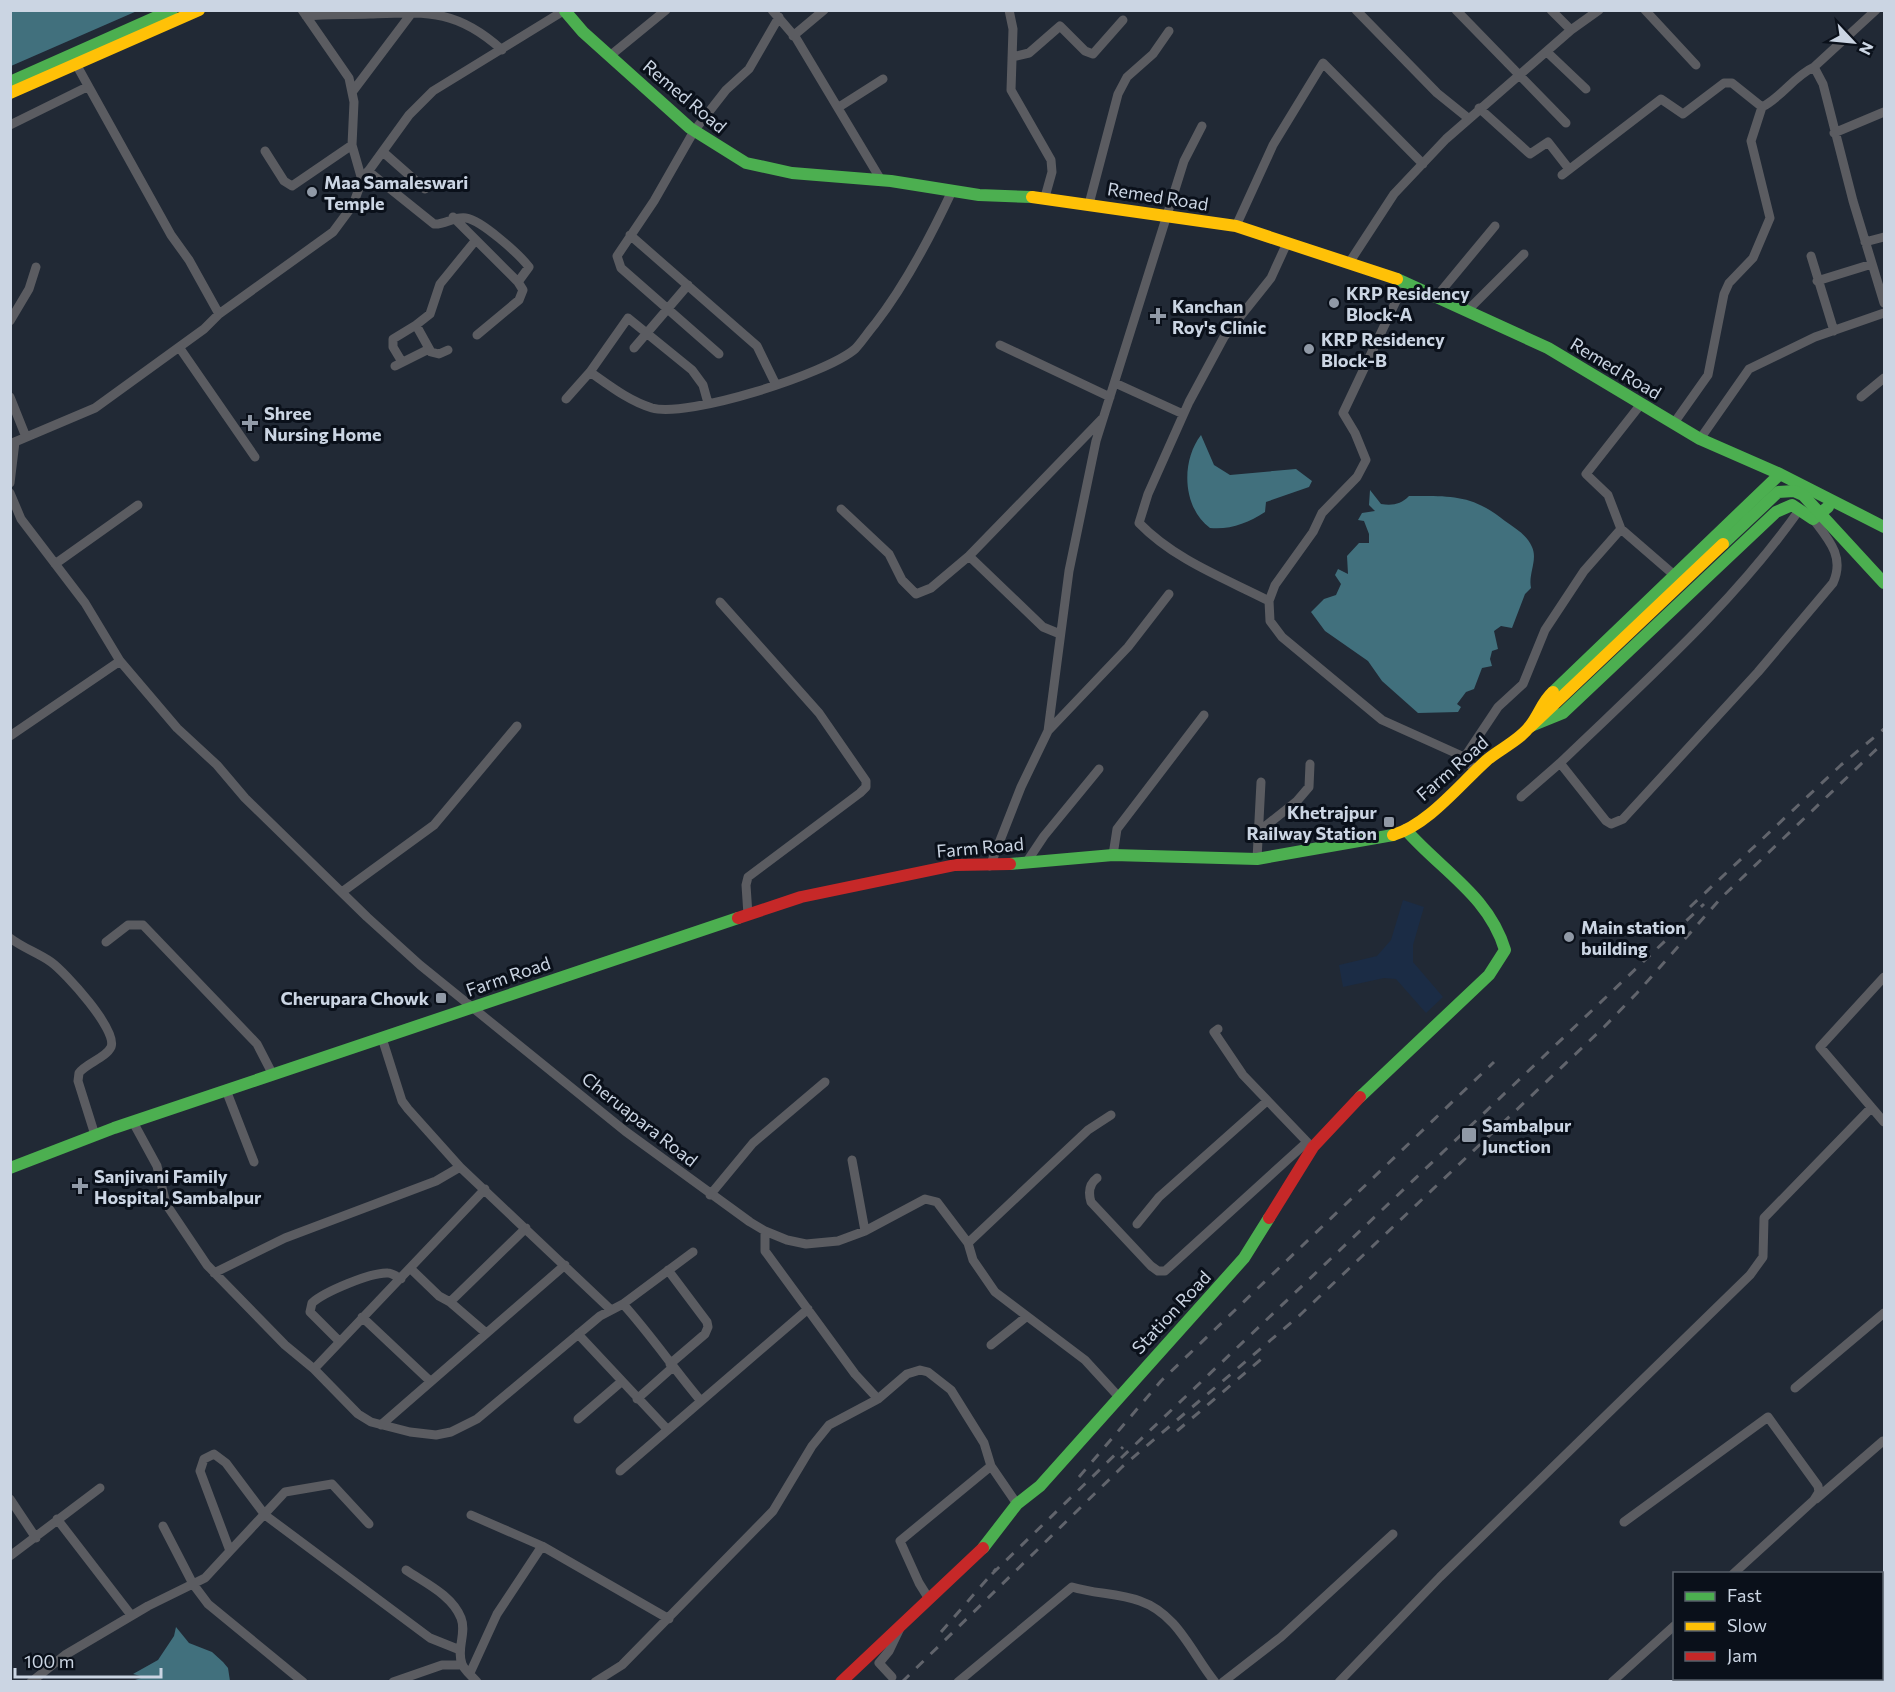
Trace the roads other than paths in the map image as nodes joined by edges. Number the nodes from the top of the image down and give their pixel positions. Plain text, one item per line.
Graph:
1 (172, 10) edge
2 (199, 10) edge
3 (666, 10) edge
4 (824, 10) edge
5 (1009, 10) edge
6 (1356, 10) edge
7 (1456, 10) edge
8 (1551, 10) edge
9 (1599, 10) edge
10 (1645, 10) edge
11 (1876, 10) edge
12 (414, 11) edge
13 (565, 11) edge
14 (304, 13) edge
15 (447, 14) edge
16 (776, 14) edge
17 (1123, 20) dead end
18 (1571, 30) junction
19 (1169, 31) dead end
20 (794, 36) junction
21 (502, 50) junction
22 (1547, 52) junction
23 (611, 55) junction
24 (1012, 57) junction
25 (76, 63) junction
26 (1696, 66) dead end
27 (1814, 67) junction
28 (1519, 74) junction
29 (883, 79) dead end
30 (10, 82) edge
31 (87, 87) junction
32 (1586, 89) dead end
33 (353, 91) junction
34 (10, 93) edge
35 (1762, 106) junction
36 (839, 107) junction
37 (1479, 108) junction
38 (1884, 113) edge
39 (1468, 118) junction
40 (1566, 123) dead end
41 (10, 125) edge
42 (1202, 126) dead end
43 (694, 131) junction
44 (1834, 133) junction
45 (352, 146) junction
46 (265, 151) dead end
47 (383, 152) junction
48 (1422, 164) junction
49 (368, 171) junction
50 (362, 180) junction
51 (881, 180) junction
52 (425, 189) dead end
53 (952, 191) junction
54 (1045, 197) junction
55 (1089, 204) junction
56 (1166, 216) junction
57 (453, 218) junction
58 (1236, 226) junction
59 (1495, 226) dead end
60 (630, 235) junction
61 (1884, 237) edge
62 (475, 241) junction
63 (1865, 242) junction
64 (1287, 243) junction
65 (1524, 254) dead end
66 (1811, 256) dead end
67 (1349, 263) junction
68 (1872, 264) junction
69 (36, 267) dead end
70 (1817, 281) junction
71 (518, 282) junction
72 (1405, 282) junction
73 (688, 285) junction
74 (1882, 289) edge
75 (1437, 296) junction
76 (1884, 303) edge
77 (1468, 310) junction
78 (667, 311) junction
79 (219, 314) junction
80 (1884, 314) edge
81 (10, 321) edge
82 (417, 325) junction
83 (1834, 331) junction
84 (649, 333) junction
85 (477, 334) dead end
86 (1000, 345) dead end
87 (178, 348) junction
88 (634, 348) dead end
89 (429, 349) junction
90 (448, 350) dead end
91 (719, 354) dead end
92 (590, 372) junction
93 (1884, 378) edge
94 (1115, 383) junction
95 (776, 385) junction
96 (10, 397) edge
97 (1861, 397) dead end
98 (1110, 398) junction
99 (566, 399) dead end
100 (708, 403) junction
101 (1641, 404) junction
102 (1183, 414) junction
103 (1102, 418) junction
104 (1674, 423) junction
105 (26, 437) junction
106 (1700, 439) junction
107 (13, 443) edge
108 (255, 457) dead end
109 (1780, 474) junction
110 (10, 483) edge
111 (10, 494) edge
112 (1833, 503) junction
113 (138, 505) dead end
114 (12, 508) edge
115 (840, 509) dead end
116 (1800, 509) junction
117 (1813, 519) junction
118 (1884, 527) edge
119 (1621, 529) junction
120 (969, 556) junction
121 (55, 564) junction
122 (1673, 574) junction
123 (1884, 583) edge
124 (1169, 594) dead end
125 (1269, 601) junction
126 (720, 602) dead end
127 (1060, 634) junction
128 (120, 661) junction
129 (1204, 715) dead end
130 (517, 726) dead end
131 (1530, 727) junction
132 (1048, 731) junction
133 (10, 736) edge
134 (1464, 758) junction
135 (1560, 763) junction
136 (1310, 764) dead end
137 (1099, 769) dead end
138 (1476, 771) junction
139 (1261, 782) dead end
140 (1521, 797) dead end
141 (1406, 830) junction
142 (1258, 832) junction
143 (1113, 855) junction
144 (1257, 859) junction
145 (1028, 860) junction
146 (990, 866) junction
147 (342, 892) junction
148 (748, 915) junction
149 (10, 938) edge
150 (106, 942) dead end
151 (1884, 977) edge
152 (471, 1008) junction
153 (1218, 1029) dead end
154 (382, 1038) junction
155 (273, 1075) junction
156 (825, 1082) dead end
157 (226, 1090) junction
158 (1267, 1101) junction
159 (1871, 1108) junction
160 (1112, 1115) dead end
161 (133, 1122) junction
162 (1884, 1122) edge
163 (95, 1135) junction
164 (1310, 1145) junction
165 (852, 1160) dead end
166 (254, 1162) dead end
167 (460, 1167) junction
168 (10, 1168) edge
169 (1097, 1178) dead end
170 (486, 1189) junction
171 (710, 1195) junction
172 (1137, 1224) dead end
173 (526, 1228) junction
174 (765, 1231) junction
175 (865, 1231) junction
176 (968, 1243) junction
177 (693, 1252) dead end
178 (565, 1265) junction
179 (411, 1269) junction
180 (668, 1270) junction
181 (214, 1273) junction
182 (400, 1279) junction
183 (450, 1302) junction
184 (623, 1304) junction
185 (610, 1309) junction
186 (808, 1309) junction
187 (1884, 1313) edge
188 (362, 1317) junction
189 (1026, 1317) junction
190 (486, 1333) junction
191 (578, 1334) junction
192 (339, 1341) junction
193 (991, 1345) dead end
194 (672, 1366) junction
195 (314, 1369) junction
196 (430, 1381) junction
197 (621, 1382) junction
198 (1795, 1388) dead end
199 (1118, 1395) junction
200 (637, 1399) junction
201 (878, 1399) junction
202 (701, 1401) junction
203 (578, 1419) dead end
204 (381, 1425) junction
205 (667, 1429) junction
206 (1883, 1441) edge
207 (991, 1466) junction
208 (620, 1471) dead end
209 (100, 1488) dead end
210 (10, 1499) edge
211 (1814, 1500) junction
212 (1017, 1504) junction
213 (265, 1515) junction
214 (471, 1515) dead end
215 (57, 1519) junction
216 (1624, 1522) dead end
217 (369, 1524) dead end
218 (163, 1526) dead end
219 (1393, 1534) dead end
220 (36, 1538) junction
221 (542, 1546) junction
222 (230, 1551) junction
223 (10, 1556) edge
224 (406, 1570) dead end
225 (1735, 1572) edge
226 (193, 1584) junction
227 (929, 1599) junction
228 (131, 1616) junction
229 (669, 1619) junction
230 (901, 1626) junction
231 (1673, 1627) edge
232 (460, 1650) junction
233 (462, 1665) junction
234 (470, 1673) junction
235 (892, 1677) dead end
236 (1876, 1680) edge
237 (31, 1682) edge
238 (303, 1682) edge
239 (393, 1682) edge
240 (477, 1682) edge
241 (595, 1682) edge
242 (841, 1682) edge
243 (958, 1682) edge
244 (1215, 1682) edge
245 (1223, 1682) edge
246 (1339, 1682) edge
247 (1612, 1682) edge
248 (1871, 1682) edge

1 - 30 street
2 - 25 street
3 - 23 street
4 - 20 street
5 - 24 street
6 - 39 street
7 - 28 street
8 - 18 street
9 - 18 street
10 - 26 street
11 - 27 street
12 - 14 street
12 - 15 street
12 - 33 street
13 - 21 street
13 - 23 street, Remed Road
14 - 33 street
15 - 21 street
16 - 20 street
16 - 43 street
17 - 24 street
18 - 22 street
19 - 55 street
20 - 36 street
21 - 47 street
22 - 28 street
22 - 32 street
23 - 43 street, Remed Road
24 - 54 street
25 - 31 street
25 - 34 street
27 - 35 street
27 - 44 street
28 - 37 street
28 - 40 street
29 - 36 street
31 - 41 street
31 - 79 street
33 - 45 street
35 - 37 street
35 - 104 street
36 - 51 street
37 - 39 street
38 - 44 street
39 - 48 street
42 - 56 street
43 - 51 street, Remed Road
43 - 60 street
44 - 63 street
45 - 46 street
45 - 50 street
47 - 49 street
47 - 52 street
48 - 58 street
48 - 67 street
49 - 50 street
49 - 57 street
50 - 79 street
51 - 53 street, Remed Road
53 - 54 street, Remed Road
53 - 95 street
54 - 55 street, Remed Road
55 - 56 street, Remed Road
56 - 58 street, Remed Road
56 - 94 street
57 - 62 street
57 - 71 street
58 - 64 street, Remed Road
59 - 75 street
60 - 73 street
60 - 78 street
61 - 63 street
62 - 71 street
62 - 82 street
63 - 68 street
64 - 67 street, Remed Road
64 - 102 street
65 - 77 street
66 - 70 street
67 - 72 street, Remed Road
68 - 70 street
68 - 74 street
69 - 81 street
70 - 83 street
71 - 85 street
72 - 75 street, Remed Road
72 - 125 street
73 - 78 street
73 - 95 street
74 - 76 street
75 - 77 street, Remed Road
77 - 101 street, Remed Road
78 - 84 street
78 - 91 street
79 - 87 street
80 - 83 street
82 - 89 street
82 - 89 street
83 - 106 street
84 - 88 street
84 - 92 street
84 - 100 street
86 - 98 street
87 - 105 street
87 - 108 street
89 - 90 street
92 - 99 street
92 - 100 street
93 - 97 street
94 - 98 street
94 - 102 street
95 - 100 street
96 - 105 street
98 - 103 street
101 - 104 street, Remed Road
101 - 119 street
102 - 125 street
103 - 120 street
103 - 127 street
104 - 106 street, Remed Road
105 - 107 street
106 - 109 street, Remed Road
107 - 110 street
109 - 112 street, Remed Road
109 - 122 street, Farm Road
111 - 114 street, Cheruapara Road
112 - 117 street
112 - 118 street, Remed Road
113 - 121 street
114 - 121 street, Cheruapara Road
115 - 120 street
116 - 117 street
116 - 131 street
116 - 135 street
117 - 135 street
119 - 122 street
119 - 134 street
120 - 127 street
121 - 128 street, Cheruapara Road
122 - 131 street, Farm Road
123 - 131 street, bridge
124 - 132 street
125 - 134 street
126 - 148 street
127 - 132 street
128 - 133 street
128 - 147 street, Cheruapara Road
129 - 143 street
130 - 147 street
131 - 138 street, Farm Road
132 - 146 street
134 - 138 street
135 - 140 street
136 - 142 street
137 - 145 street
138 - 141 street, Farm Road
139 - 142 street
141 - 144 street, Farm Road
141 - 164 street, Station Road
142 - 144 street
143 - 144 street, Farm Road
143 - 145 street, Farm Road
145 - 146 street, Farm Road
146 - 148 street, Farm Road
147 - 152 street, Cheruapara Road
148 - 152 street, Farm Road
149 - 163 street
150 - 155 street
151 - 159 street
152 - 154 street, Farm Road
152 - 171 street, Cheruapara Road
153 - 158 street
154 - 155 street, Farm Road
154 - 167 street
155 - 157 street, Farm Road
156 - 171 street
157 - 161 street, Farm Road
157 - 166 street
158 - 164 street
158 - 172 street
159 - 162 street
159 - 246 street
160 - 176 street
161 - 163 street, Farm Road
161 - 181 street
163 - 168 street, Farm Road
164 - 169 street
164 - 199 street, Station Road
165 - 175 street
167 - 170 street
167 - 181 street
170 - 173 street
170 - 179 street
171 - 174 street, Cheruapara Road
173 - 178 street
173 - 183 street
174 - 175 street, Cheruapara Road
174 - 186 street
175 - 176 street, Cheruapara Road
176 - 189 street, Cheruapara Road
177 - 180 street
178 - 185 street
178 - 190 street
179 - 182 street
179 - 183 street
180 - 184 street
180 - 194 street
181 - 195 street
182 - 188 street
182 - 192 street
183 - 190 street
184 - 185 street
184 - 194 street
185 - 191 street
186 - 201 street
186 - 202 street
187 - 198 street
188 - 192 street
188 - 196 street
189 - 193 street
189 - 199 street, Cheruapara Road
190 - 196 street
191 - 197 street
191 - 204 street
192 - 195 street
194 - 200 street
194 - 202 street
195 - 204 street
196 - 204 street
197 - 200 street
197 - 203 street
199 - 212 street, Station Road
200 - 205 street
201 - 207 street
201 - 229 street
202 - 205 street
205 - 208 street
206 - 211 street
207 - 212 street
207 - 227 street
209 - 215 street
210 - 220 street
211 - 216 street
211 - 225 street
212 - 227 street, Station Road
213 - 217 street
213 - 222 street
213 - 222 street
213 - 232 street
214 - 221 street
215 - 220 street
215 - 228 street
218 - 226 street
219 - 245 street
220 - 223 street
221 - 229 street
221 - 234 street
222 - 226 street
224 - 232 street
226 - 228 street
226 - 238 street
227 - 230 street, Station Road
228 - 237 street
229 - 241 street
230 - 235 street
230 - 242 street, Station Road
231 - 247 street
232 - 233 street
233 - 234 street
233 - 239 street
234 - 240 street
236 - 248 street
243 - 244 street

